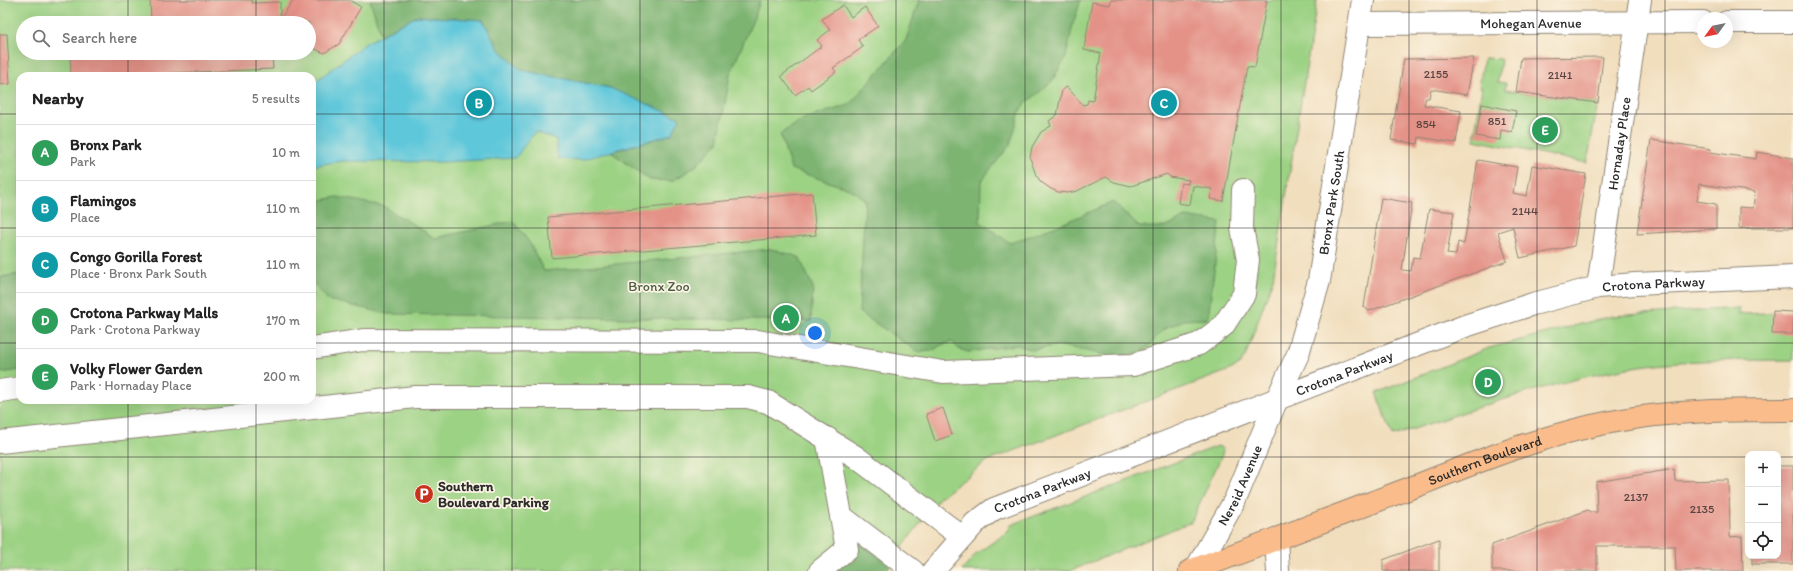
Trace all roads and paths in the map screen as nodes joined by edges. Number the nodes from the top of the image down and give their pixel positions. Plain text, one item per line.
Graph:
1 (1363, 0) edge
2 (1640, 0) edge
3 (1637, 22) junction
4 (1697, 22) edge
5 (1733, 22) edge
6 (1793, 22) edge
7 (1360, 24) junction
8 (1243, 190) dead end
9 (1793, 277) edge
10 (1598, 287) junction
11 (316, 347) edge
12 (16, 389) edge
13 (0, 391) edge
14 (1277, 399) junction
15 (1793, 410) edge
16 (827, 438) junction
17 (0, 442) edge
18 (841, 516) junction
19 (962, 537) junction
20 (1276, 539) junction
21 (1193, 570) edge
22 (820, 571) edge
23 (914, 571) edge
24 (933, 571) edge
25 (1278, 571) edge

1 - 7 street, Bronx Park South
2 - 3 street, Hornaday Place
3 - 4 street, Mohegan Avenue
3 - 7 street, Mohegan Avenue
3 - 10 street, Hornaday Place
5 - 6 street
7 - 14 street, Bronx Park South
8 - 11 street
9 - 10 street, Crotona Parkway
10 - 14 street, Crotona Parkway
12 - 13 street
14 - 19 street, Crotona Parkway
14 - 21 street, Nereid Avenue
15 - 20 main road, Southern Boulevard
16 - 17 street
16 - 18 street
16 - 19 street
18 - 22 street
18 - 23 street
19 - 24 street, Crotona Parkway
20 - 21 main road, Southern Boulevard
20 - 25 street

